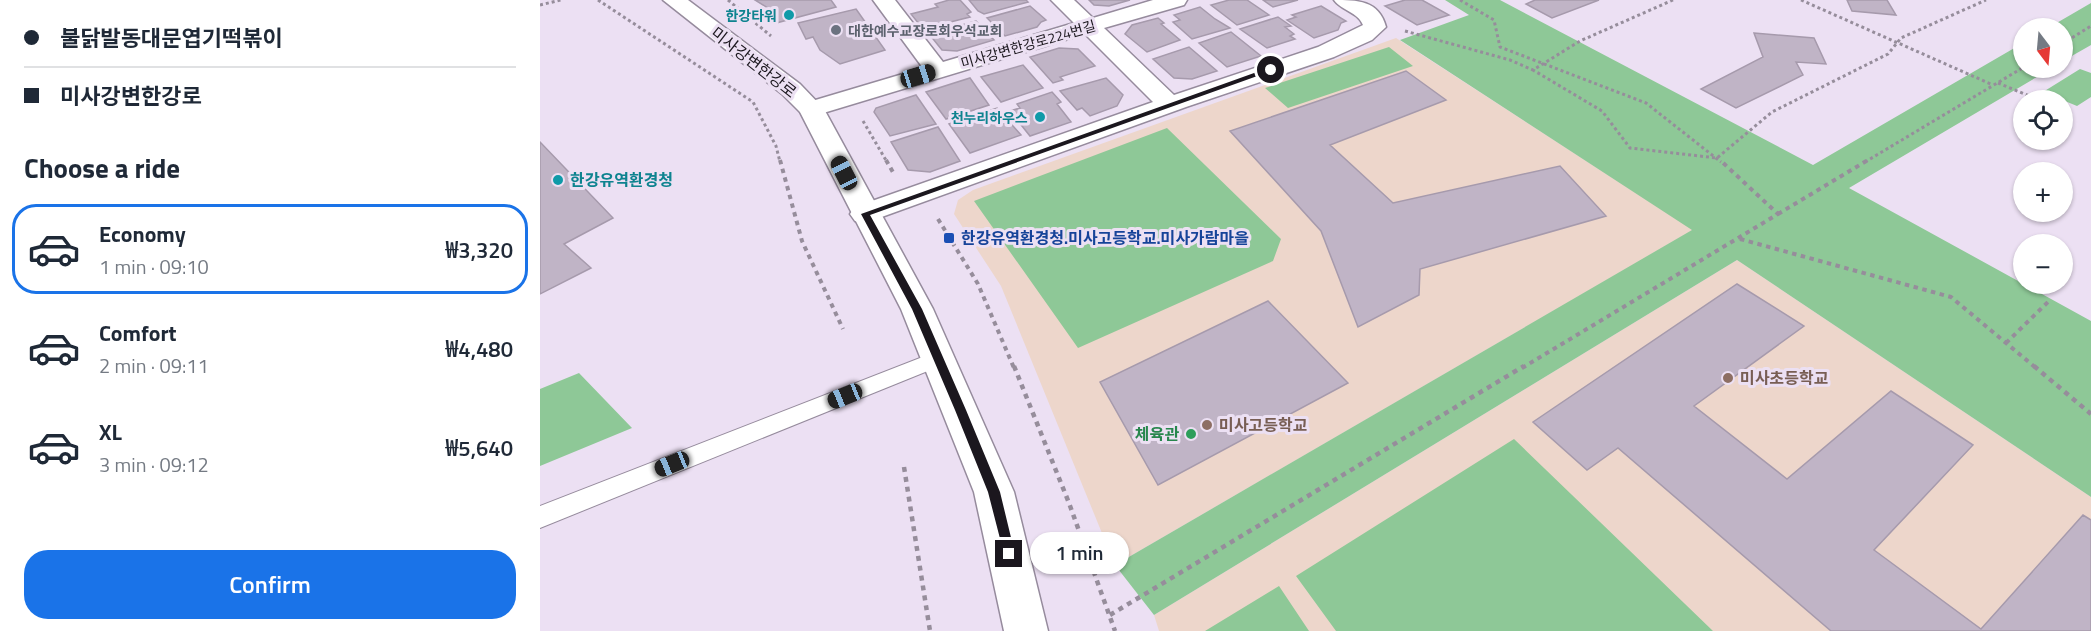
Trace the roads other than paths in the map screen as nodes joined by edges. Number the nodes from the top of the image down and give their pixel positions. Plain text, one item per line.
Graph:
1 (674, 0) edge
2 (884, 0) edge
3 (1062, 0) edge
4 (1176, 0) edge
5 (1345, 0) edge
6 (1089, 27) junction
7 (937, 70) junction
8 (1169, 104) junction
9 (811, 109) junction
10 (865, 214) junction
11 (938, 359) junction
12 (540, 517) edge
13 (1026, 631) edge

1 - 9 street, 미사강변한강로
2 - 7 street
3 - 6 street
4 - 6 street, 미사강변한강로224번길
5 - 8 street
6 - 7 street, 미사강변한강로224번길
6 - 8 street
7 - 9 street, 미사강변한강로224번길
8 - 10 street
9 - 10 street, 미사강변한강로
10 - 11 street, 미사강변한강로
11 - 12 lane
11 - 13 street, 미사강변한강로

